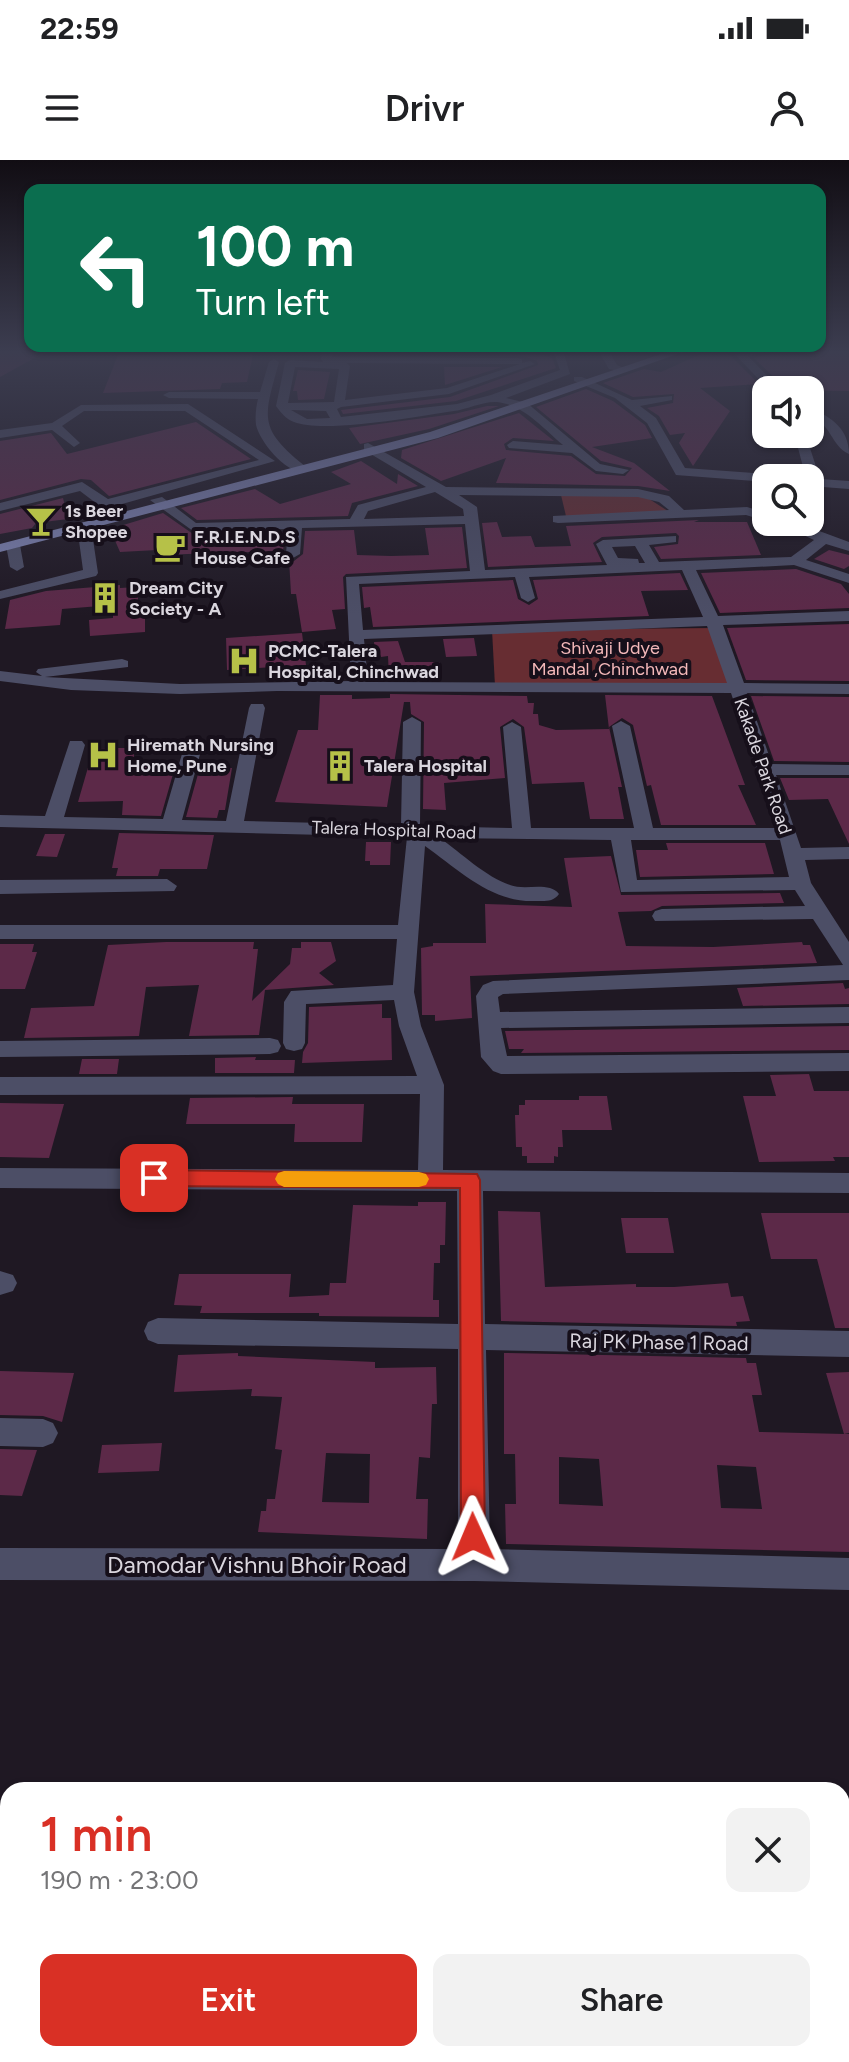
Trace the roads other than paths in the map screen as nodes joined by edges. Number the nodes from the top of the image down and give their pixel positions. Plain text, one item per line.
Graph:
1 (69, 439) edge
2 (240, 439) edge
3 (268, 439) edge
4 (405, 439) edge
5 (563, 439) edge
6 (664, 439) edge
7 (74, 443) dead end
8 (513, 445) dead end
9 (804, 448) dead end
10 (372, 449) junction
11 (577, 450) junction
12 (808, 464) edge
13 (298, 466) junction
14 (623, 470) dead end
15 (240, 473) junction
16 (752, 474) edge
17 (824, 483) edge
18 (849, 485) edge
19 (443, 489) junction
20 (564, 491) junction
21 (161, 503) junction
22 (0, 507) edge
23 (110, 508) junction
24 (752, 513) edge
25 (681, 514) junction
26 (473, 520) junction
27 (354, 524) junction
28 (295, 525) junction
29 (84, 526) junction
30 (817, 536) edge
31 (671, 539) dead end
32 (824, 539) junction
33 (640, 541) junction
34 (4, 545) edge
35 (849, 547) edge
36 (293, 554) dead end
37 (795, 561) junction
38 (687, 563) junction
39 (653, 564) junction
40 (17, 567) dead end
41 (521, 574) junction
42 (483, 579) junction
43 (849, 579) edge
44 (0, 595) edge
45 (528, 598) dead end
46 (849, 616) edge
47 (715, 623) junction
48 (356, 635) junction
49 (122, 664) dead end
50 (5, 676) edge
51 (360, 687) junction
52 (737, 689) junction
53 (849, 689) edge
54 (257, 708) dead end
55 (412, 722) dead end
56 (621, 726) dead end
57 (512, 727) dead end
58 (76, 745) dead end
59 (193, 747) dead end
60 (767, 769) junction
61 (849, 770) edge
62 (0, 821) edge
63 (53, 822) junction
64 (171, 824) junction
65 (234, 826) junction
66 (414, 831) junction
67 (522, 834) junction
68 (620, 834) junction
69 (645, 834) junction
70 (790, 844) junction
71 (849, 853) edge
72 (801, 883) junction
73 (167, 886) dead end
74 (0, 887) edge
75 (549, 894) dead end
76 (818, 912) junction
77 (662, 916) dead end
78 (0, 932) edge
79 (408, 932) junction
80 (846, 952) edge
81 (849, 972) edge
82 (395, 999) junction
83 (849, 1015) edge
84 (489, 1020) junction
85 (0, 1049) edge
86 (849, 1062) edge
87 (432, 1085) junction
88 (0, 1086) edge
89 (0, 1178) edge
90 (430, 1179) junction
91 (470, 1180) junction
92 (849, 1183) edge
93 (158, 1331) dead end
94 (469, 1337) junction
95 (849, 1344) edge
96 (0, 1432) edge
97 (43, 1433) dead end
98 (0, 1564) edge
99 (474, 1565) junction
100 (849, 1574) edge

1 - 7 street
2 - 15 street
3 - 13 street
4 - 10 main road
5 - 11 street
6 - 16 street
8 - 11 street
9 - 12 street
10 - 13 main road
10 - 19 street
11 - 14 street
13 - 15 main road
13 - 21 main road
15 - 21 main road
15 - 23 street
17 - 18 street
19 - 20 street
19 - 26 street
19 - 27 street
20 - 25 street
20 - 25 street
21 - 23 main road
21 - 28 street
21 - 29 main road
22 - 23 street
23 - 34 main road
24 - 25 street
26 - 27 street
26 - 42 street
27 - 28 street
28 - 36 street
29 - 34 main road
29 - 44 street
30 - 32 street
31 - 33 street
32 - 35 street
32 - 37 street
33 - 39 street
33 - 39 street
34 - 40 street
37 - 38 street
37 - 43 street
38 - 39 street
38 - 47 street, Kakade Park Road
39 - 41 street
41 - 42 street
41 - 45 street
42 - 48 street
46 - 47 street
47 - 48 street
47 - 52 street, Kakade Park Road
48 - 51 street
49 - 50 street
50 - 51 street
51 - 52 street
52 - 53 street
52 - 60 street, Kakade Park Road
54 - 65 street
55 - 66 street
56 - 69 street
57 - 67 street
58 - 63 street
59 - 64 street
60 - 61 street
60 - 70 street, Kakade Park Road
62 - 63 street, Talera Hospital Road
63 - 64 street, Talera Hospital Road
64 - 65 street, Talera Hospital Road
65 - 66 street, Talera Hospital Road
66 - 67 street, Talera Hospital Road
66 - 75 street
66 - 79 street
67 - 68 street, Talera Hospital Road
68 - 69 street, Talera Hospital Road
68 - 72 street
69 - 70 street, Talera Hospital Road
70 - 71 street, Talera Hospital Road
70 - 72 street, Kakade Park Road
72 - 76 street, Kakade Park Road
73 - 74 street
76 - 77 street
76 - 80 street, Kakade Park Road
78 - 79 street
79 - 82 street
81 - 84 street
82 - 85 street
82 - 87 street
83 - 84 street
84 - 86 street
87 - 88 street
87 - 90 street
89 - 90 street
90 - 91 street
91 - 92 street
91 - 94 street
93 - 94 street, Raj PK Phase 1 Road
94 - 95 street, Raj PK Phase 1 Road
94 - 99 street
96 - 97 street
98 - 99 street, Damodar Vishnu Bhoir Road
99 - 100 street, Damodar Vishnu Bhoir Road

